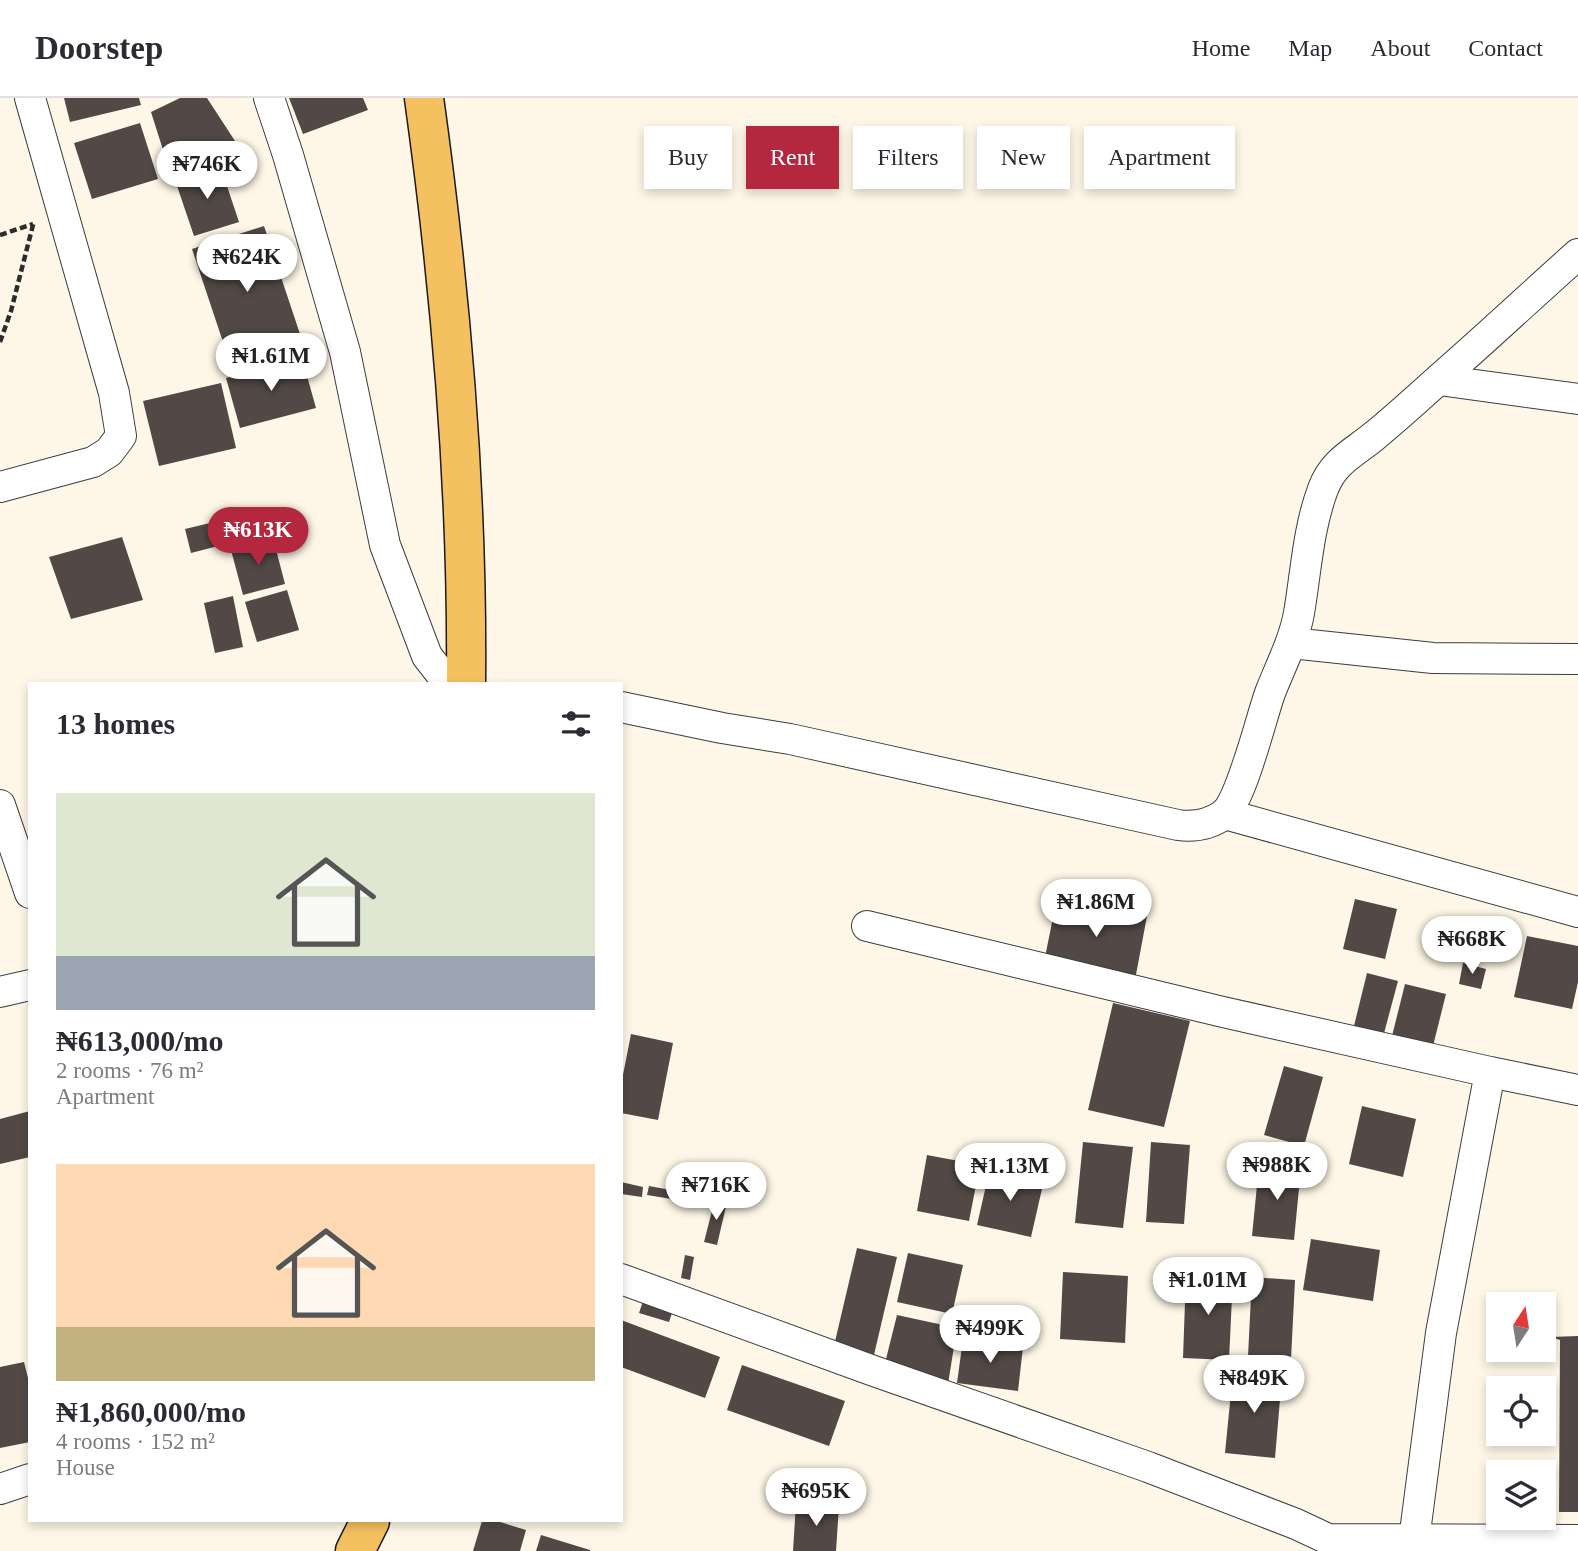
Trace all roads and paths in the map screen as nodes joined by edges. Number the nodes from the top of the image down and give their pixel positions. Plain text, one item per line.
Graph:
1 (30, 98) edge
2 (269, 98) edge
3 (424, 98) edge
4 (55, 185) junction
5 (33, 224) junction
6 (0, 235) edge
7 (1578, 254) edge
8 (0, 342) edge
9 (1439, 380) junction
10 (1578, 399) edge
11 (0, 487) edge
12 (1291, 643) junction
13 (1578, 659) edge
14 (447, 682) edge
15 (466, 682) edge
16 (623, 708) edge
17 (0, 804) edge
18 (1225, 814) junction
19 (28, 887) edge
20 (1578, 912) edge
21 (867, 926) dead end
22 (28, 985) edge
23 (0, 992) edge
24 (1490, 1072) junction
25 (1578, 1090) edge
26 (623, 1280) edge
27 (28, 1480) edge
28 (0, 1489) edge
29 (370, 1522) edge
30 (1413, 1540) junction
31 (1578, 1540) edge
32 (1333, 1545) edge
33 (355, 1551) edge

1 - 4 street
2 - 14 street
3 - 15 main road
4 - 5 path
4 - 11 street
5 - 6 path
5 - 8 path
7 - 9 street
9 - 10 street
9 - 12 street
12 - 13 street
12 - 18 street
16 - 18 street
17 - 19 street
18 - 20 street
21 - 24 street
22 - 23 street
24 - 25 street
24 - 30 street
26 - 32 street
27 - 28 street
29 - 33 main road
30 - 31 street
30 - 32 street

